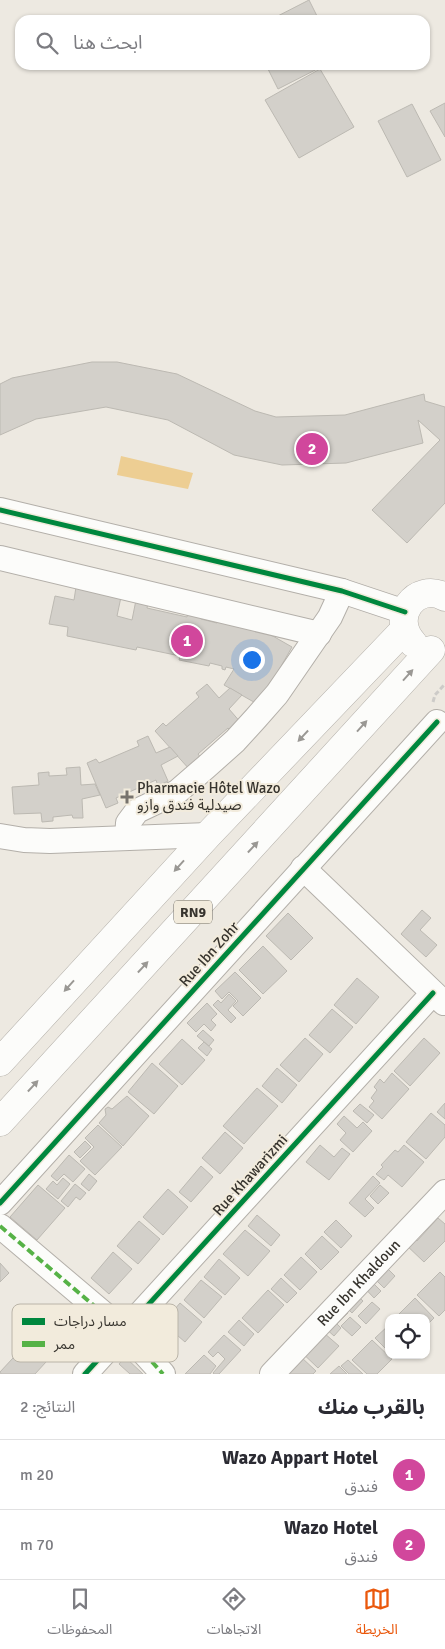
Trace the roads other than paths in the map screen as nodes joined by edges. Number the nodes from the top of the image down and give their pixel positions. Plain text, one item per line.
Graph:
1 (0, 510) edge
2 (0, 558) edge
3 (441, 590) edge
4 (342, 591) junction
5 (404, 621) junction
6 (319, 634) junction
7 (438, 648) edge
8 (437, 722) dead end
9 (208, 835) junction
10 (0, 836) edge
11 (127, 838) junction
12 (303, 868) junction
13 (439, 999) edge
14 (0, 1062) edge
15 (0, 1122) edge
16 (445, 1192) edge
17 (0, 1203) edge
18 (0, 1226) edge
19 (92, 1304) edge
20 (150, 1304) edge
21 (96, 1362) edge
22 (151, 1362) edge
23 (85, 1374) edge
24 (162, 1374) edge
25 (272, 1374) edge

1 - 4 street
2 - 6 street
3 - 5 main road, RN9
4 - 5 street
4 - 6 street
5 - 7 main road, RN9
5 -> 9 main road, RN9
6 - 11 street
15 -> 7 main road, RN9
8 - 12 street, Rue Ibn Zohr
9 - 11 street
9 -> 14 main road, RN9
10 - 11 street
12 - 13 street
12 - 17 street, Rue Ibn Zohr
13 - 20 street, Rue Khawarizmi
16 - 25 street, Rue Ibn Khaldoun
18 - 19 street
21 - 23 street, Rue Khawarizmi
22 - 24 street

